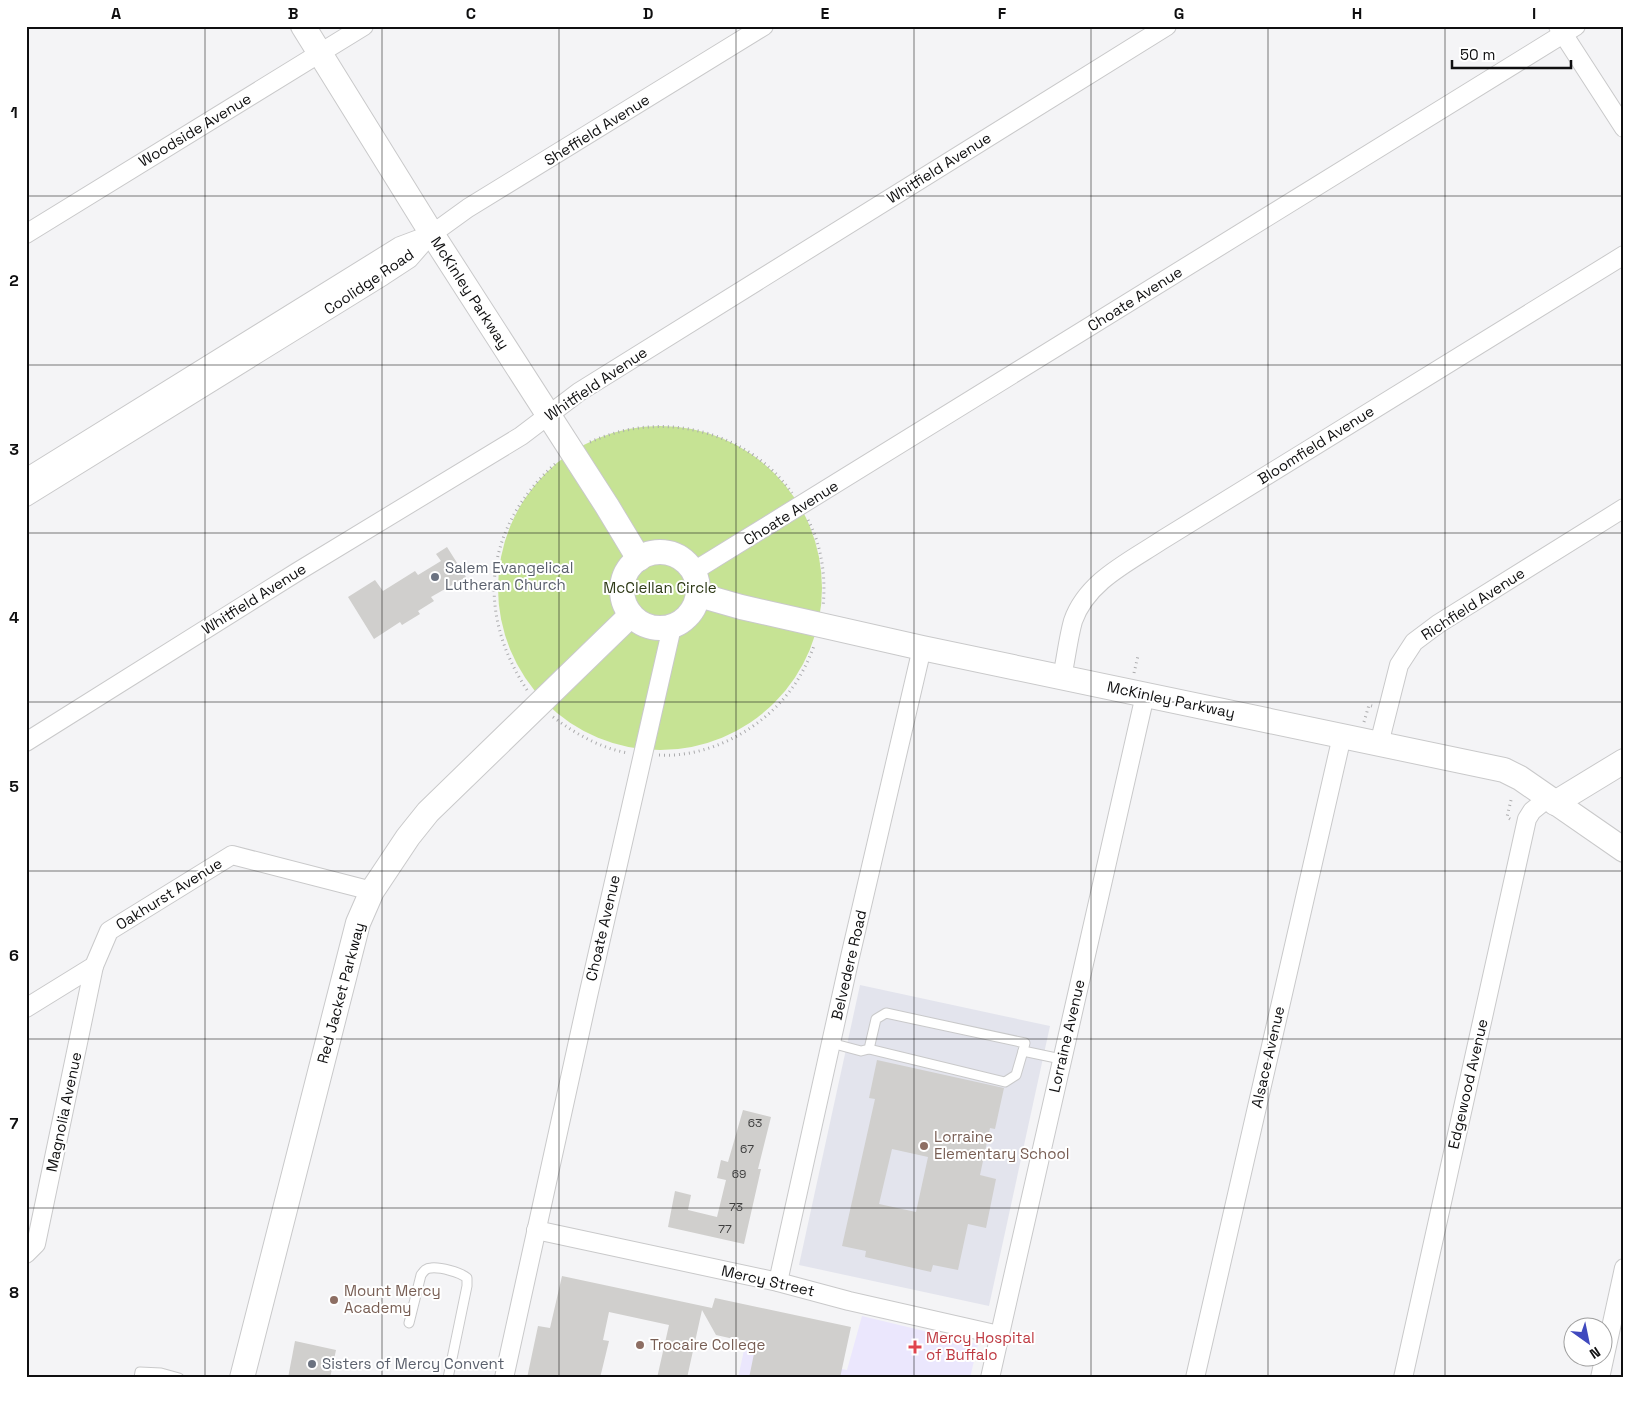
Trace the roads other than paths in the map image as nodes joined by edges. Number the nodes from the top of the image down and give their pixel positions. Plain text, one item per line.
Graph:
1 (303, 26) edge
2 (364, 26) edge
3 (764, 26) edge
4 (1167, 26) edge
5 (1566, 29) edge
6 (320, 54) junction
7 (1624, 128) edge
8 (26, 234) edge
9 (432, 234) junction
10 (1624, 255) edge
11 (198, 381) junction
12 (548, 414) junction
13 (26, 478) edge
14 (26, 497) edge
15 (1624, 508) edge
16 (639, 559) junction
17 (694, 571) junction
18 (698, 595) junction
19 (631, 615) junction
20 (672, 627) junction
21 (922, 648) junction
22 (1062, 677) junction
23 (1145, 695) junction
24 (1342, 736) junction
25 (26, 742) edge
26 (1379, 744) junction
27 (1624, 760) edge
28 (1552, 800) junction
29 (1624, 850) edge
30 (372, 891) junction
31 (94, 966) junction
32 (26, 1008) edge
33 (831, 1043) junction
34 (869, 1049) junction
35 (1023, 1051) junction
36 (1062, 1059) junction
37 (536, 1230) junction
38 (26, 1254) edge
39 (1624, 1268) edge
40 (778, 1282) junction
41 (409, 1323) dead end
42 (999, 1336) junction
43 (140, 1375) edge
44 (179, 1378) edge
45 (242, 1378) edge
46 (448, 1378) edge
47 (504, 1378) edge
48 (990, 1378) edge
49 (1195, 1378) edge
50 (1403, 1378) edge
51 (1600, 1378) edge

1 - 6 street, McKinley Parkway
2 - 6 street, Woodside Avenue
3 - 9 street, Sheffield Avenue
4 - 12 street, Whitfield Avenue
5 - 7 street
5 - 17 street, Choate Avenue
6 - 8 street, Woodside Avenue
6 - 9 street, McKinley Parkway
9 - 11 street, Coolidge Road
9 - 12 street, McKinley Parkway
10 - 22 street, Bloomfield Avenue
11 - 13 street, Coolidge Road
11 - 14 street, Coolidge Road
12 - 16 street, McKinley Parkway
12 - 25 street, Whitfield Avenue
15 - 26 street, Richfield Avenue
16 - 17 street
16 - 19 street
17 - 18 street
18 - 20 street
18 - 21 street, McKinley Parkway
19 - 20 street
19 - 30 street, Red Jacket Parkway
20 - 37 street, Choate Avenue
21 - 22 street, McKinley Parkway
21 - 33 street, Belvedere Road
22 - 23 street, McKinley Parkway
23 - 24 street, McKinley Parkway
23 - 36 street, Lorraine Avenue
24 - 26 street, McKinley Parkway
24 - 49 street, Alsace Avenue
26 - 28 street, McKinley Parkway
27 - 28 street
28 - 29 street, McKinley Parkway
28 - 50 street, Edgewood Avenue
30 - 31 street, Oakhurst Avenue
30 - 45 street, Red Jacket Parkway
31 - 32 street
31 - 38 street, Magnolia Avenue
33 - 34 lane
33 - 40 street, Belvedere Road
34 - 35 lane
34 - 35 lane
35 - 36 lane
36 - 42 street, Lorraine Avenue
37 - 40 street, Mercy Street
37 - 47 street, Choate Avenue
39 - 51 street
40 - 42 street, Mercy Street
41 - 46 lane
42 - 48 street, Lorraine Avenue
43 - 44 lane

